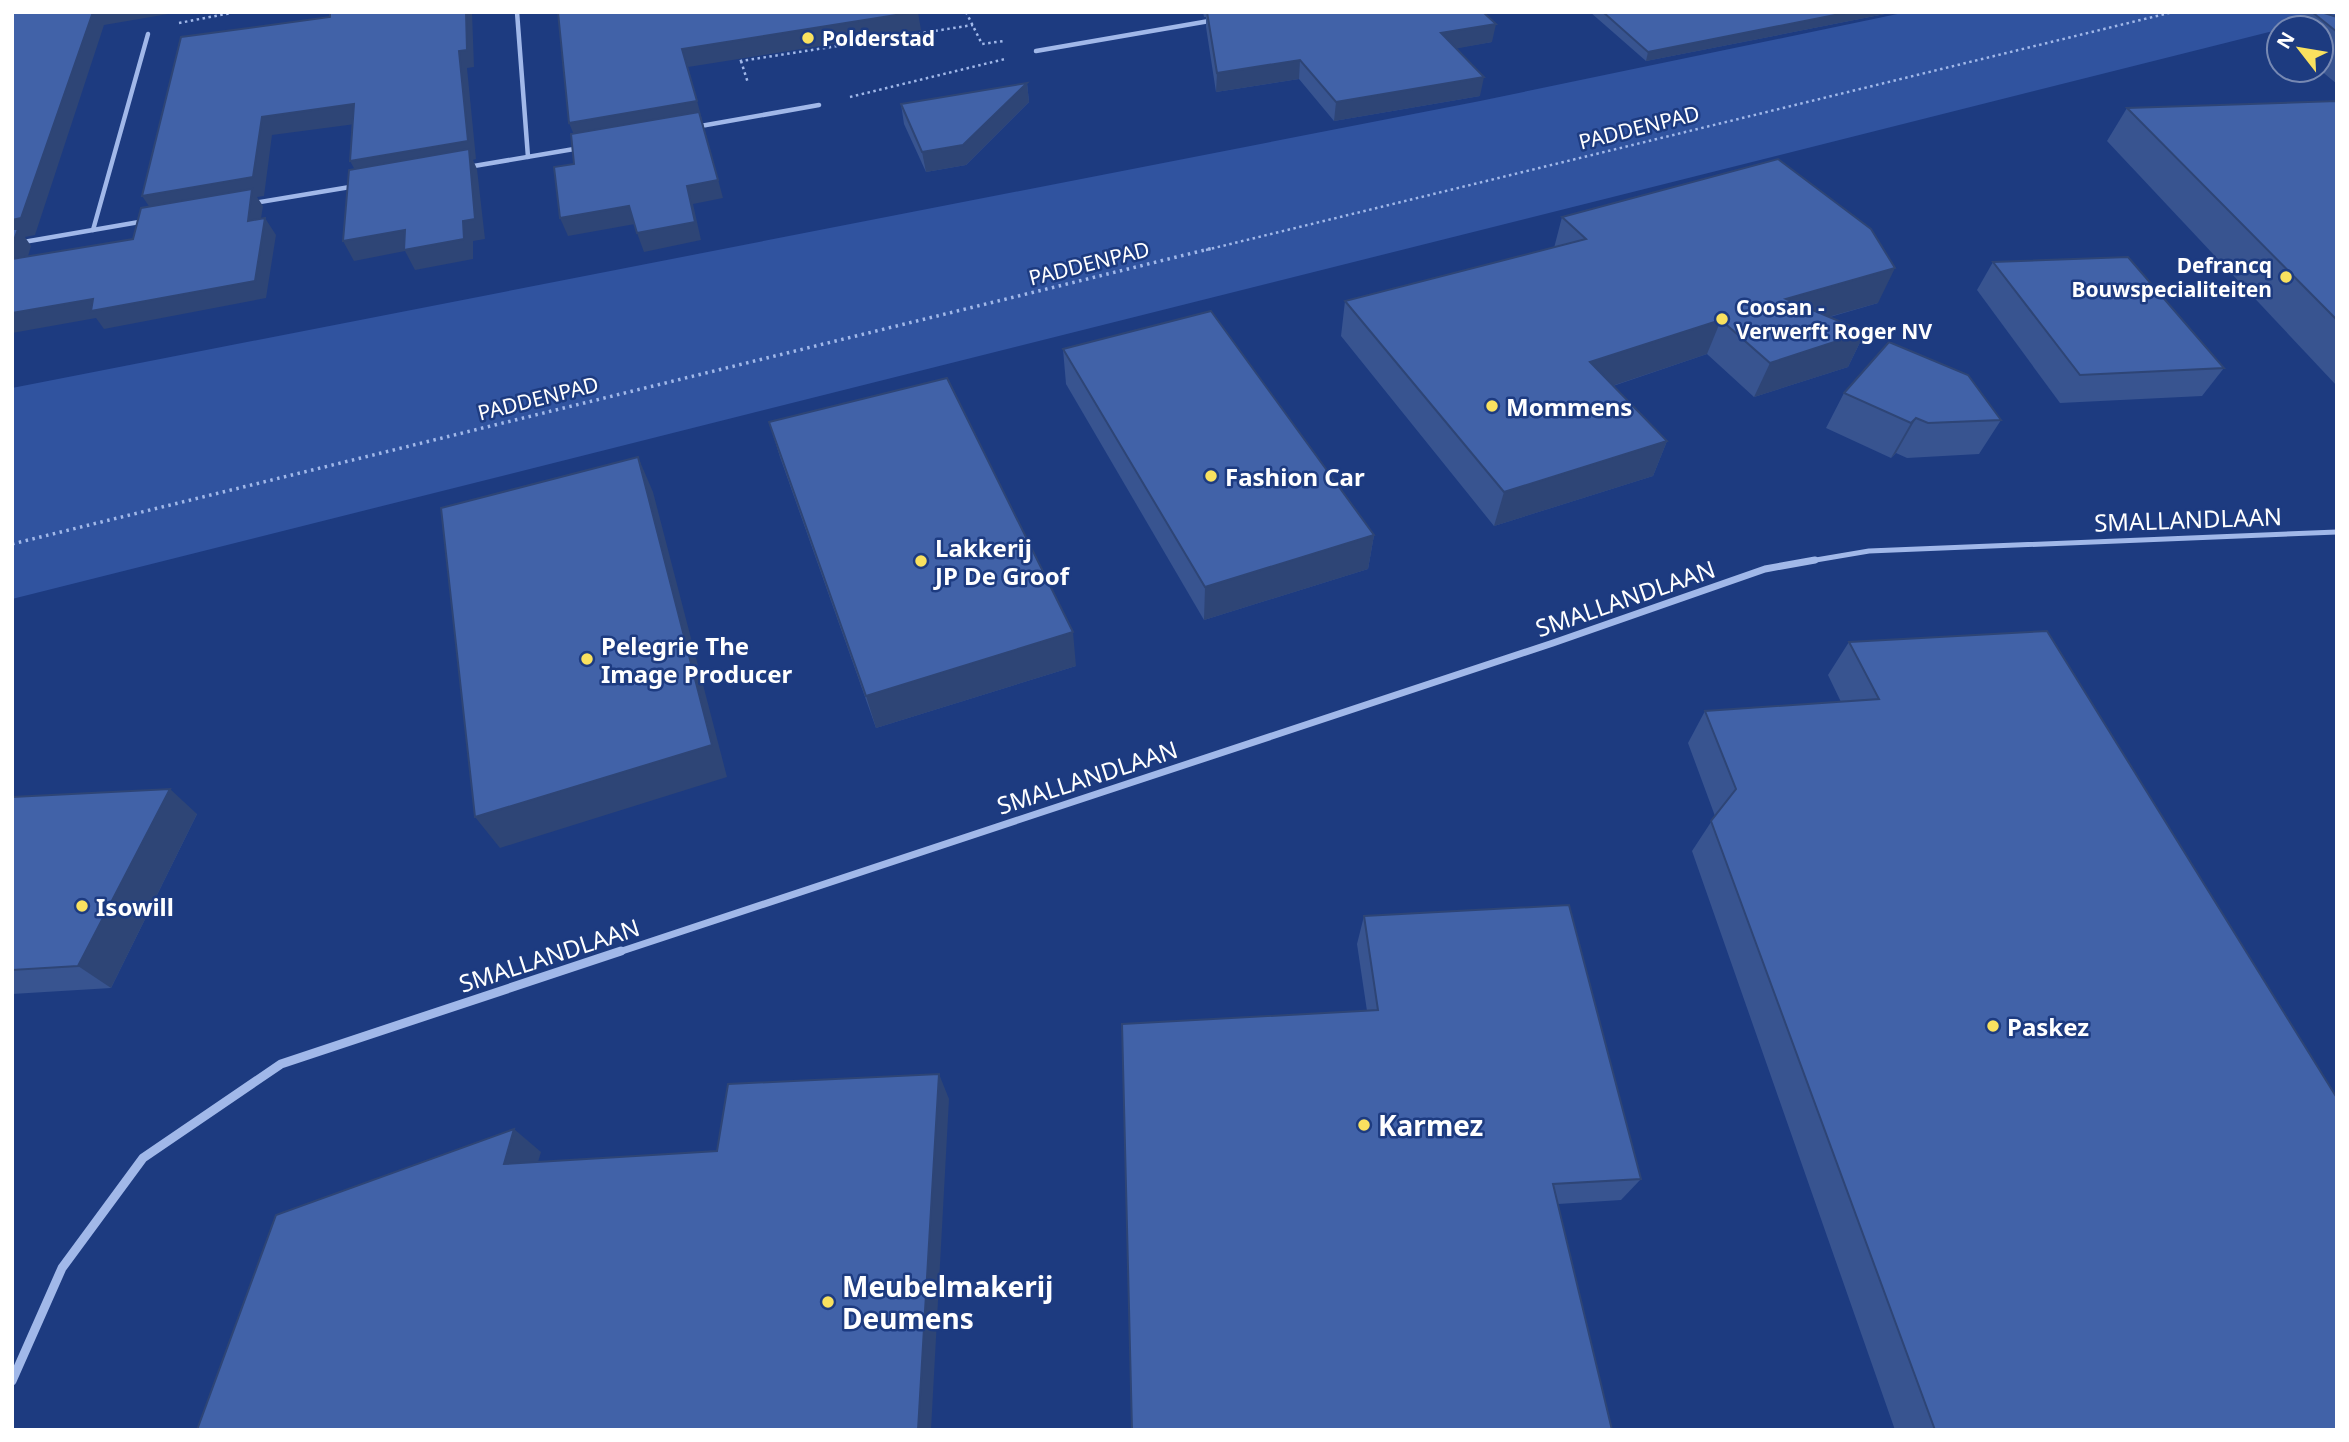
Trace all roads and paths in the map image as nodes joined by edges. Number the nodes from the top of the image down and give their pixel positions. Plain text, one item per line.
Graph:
1 (517, 12) edge
2 (966, 12) edge
3 (2173, 12) edge
4 (1222, 19) edge
5 (972, 25) junction
6 (148, 34) dead end
7 (738, 48) edge
8 (1036, 51) junction
9 (819, 105) joint
10 (690, 128) edge
11 (582, 148) edge
12 (528, 157) junction
13 (460, 169) edge
14 (365, 185) edge
15 (243, 205) edge
16 (148, 221) edge
17 (93, 230) junction
18 (12, 244) edge
19 (2337, 532) edge
20 (12, 544) edge
21 (12, 1381) edge

1 - 12 street
2 - 5 path
3 - 20 path, PADDENPAD
4 - 8 street
5 - 7 path
5 - 8 path
6 - 17 street
8 - 9 path
9 - 10 street
11 - 12 street
12 - 13 street
14 - 15 street
16 - 17 street
17 - 18 street
19 - 21 street, SMALLANDLAAN

